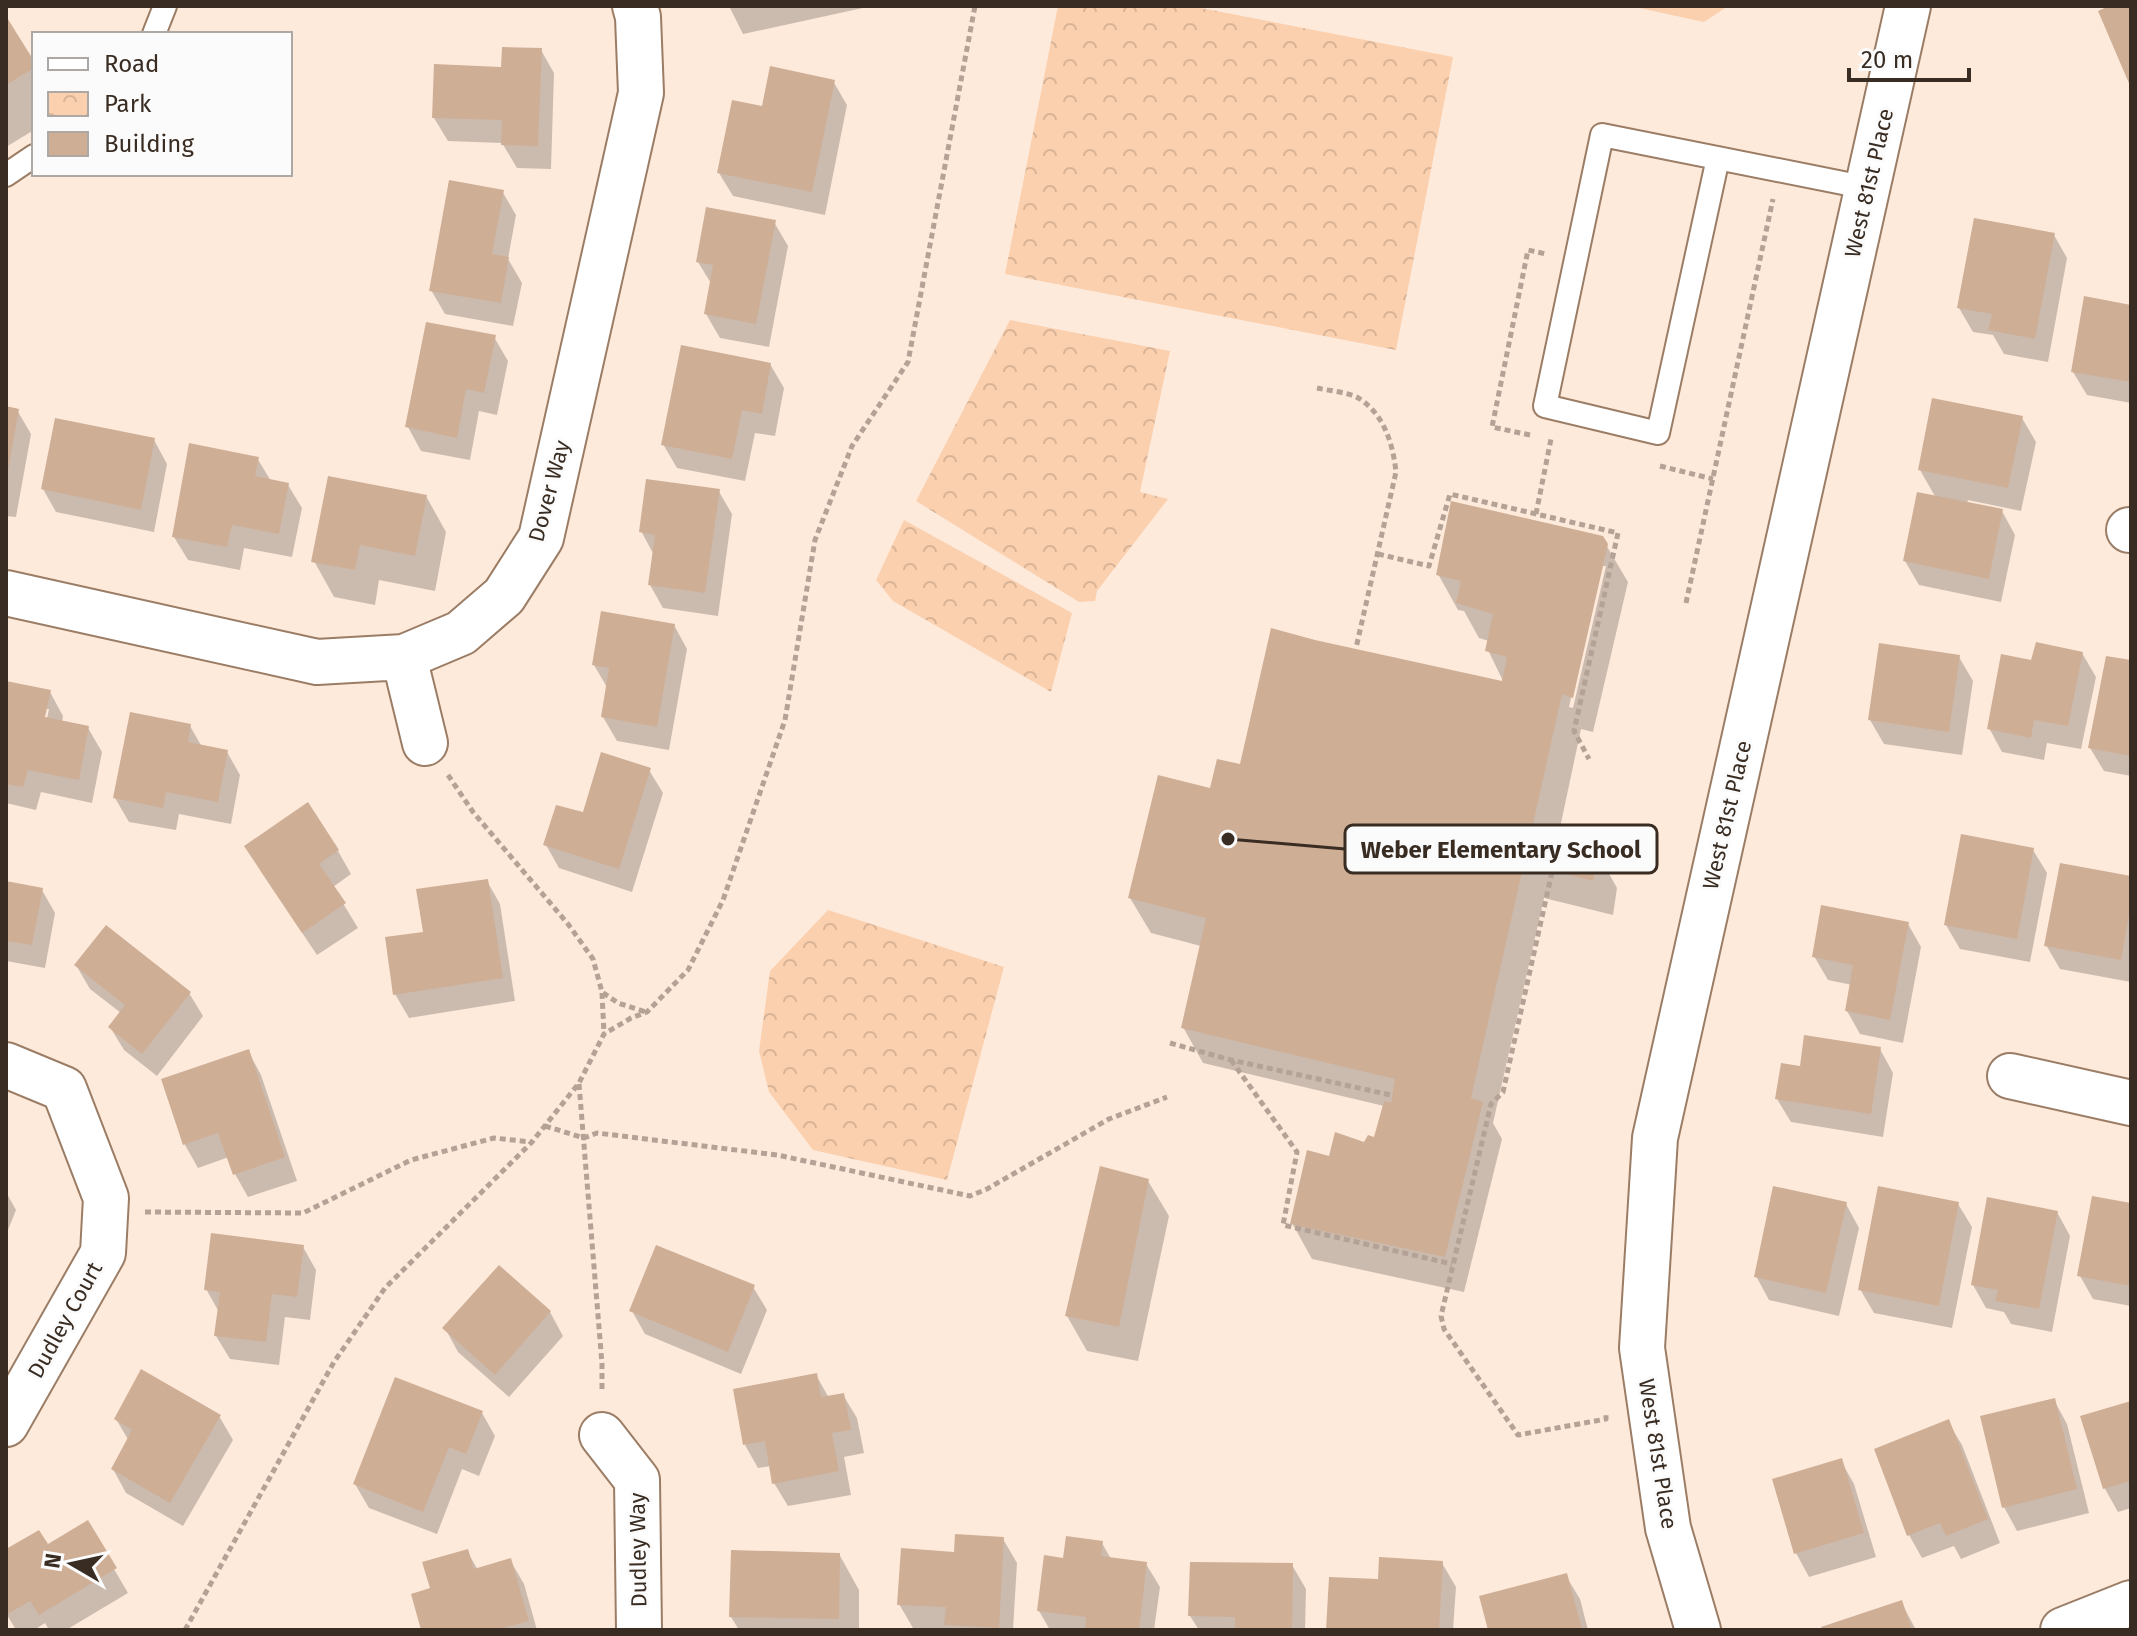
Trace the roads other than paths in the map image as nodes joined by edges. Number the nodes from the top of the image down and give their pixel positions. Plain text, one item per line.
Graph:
1 (165, 6) edge
2 (635, 6) edge
3 (1908, 6) edge
4 (155, 32) edge
5 (32, 157) edge
6 (1718, 158) junction
7 (6, 175) edge
8 (1868, 188) junction
9 (6, 593) edge
10 (404, 657) junction
11 (425, 743) road end
12 (6, 1065) edge
13 (2010, 1076) dead end
14 (2131, 1103) edge
15 (6, 1424) edge
16 (602, 1435) road end
17 (2131, 1603) edge
18 (639, 1630) edge
19 (1698, 1630) edge
20 (2063, 1630) edge

1 - 4 lane
2 - 10 street, Dover Way
3 - 8 street, West 81st Place
5 - 7 lane
6 - 6 lane
6 - 8 lane
8 - 19 street, West 81st Place
9 - 10 street, Dover Way
10 - 11 street
12 - 15 street, Dudley Court
13 - 14 street
16 - 18 street, Dudley Way
17 - 20 street

